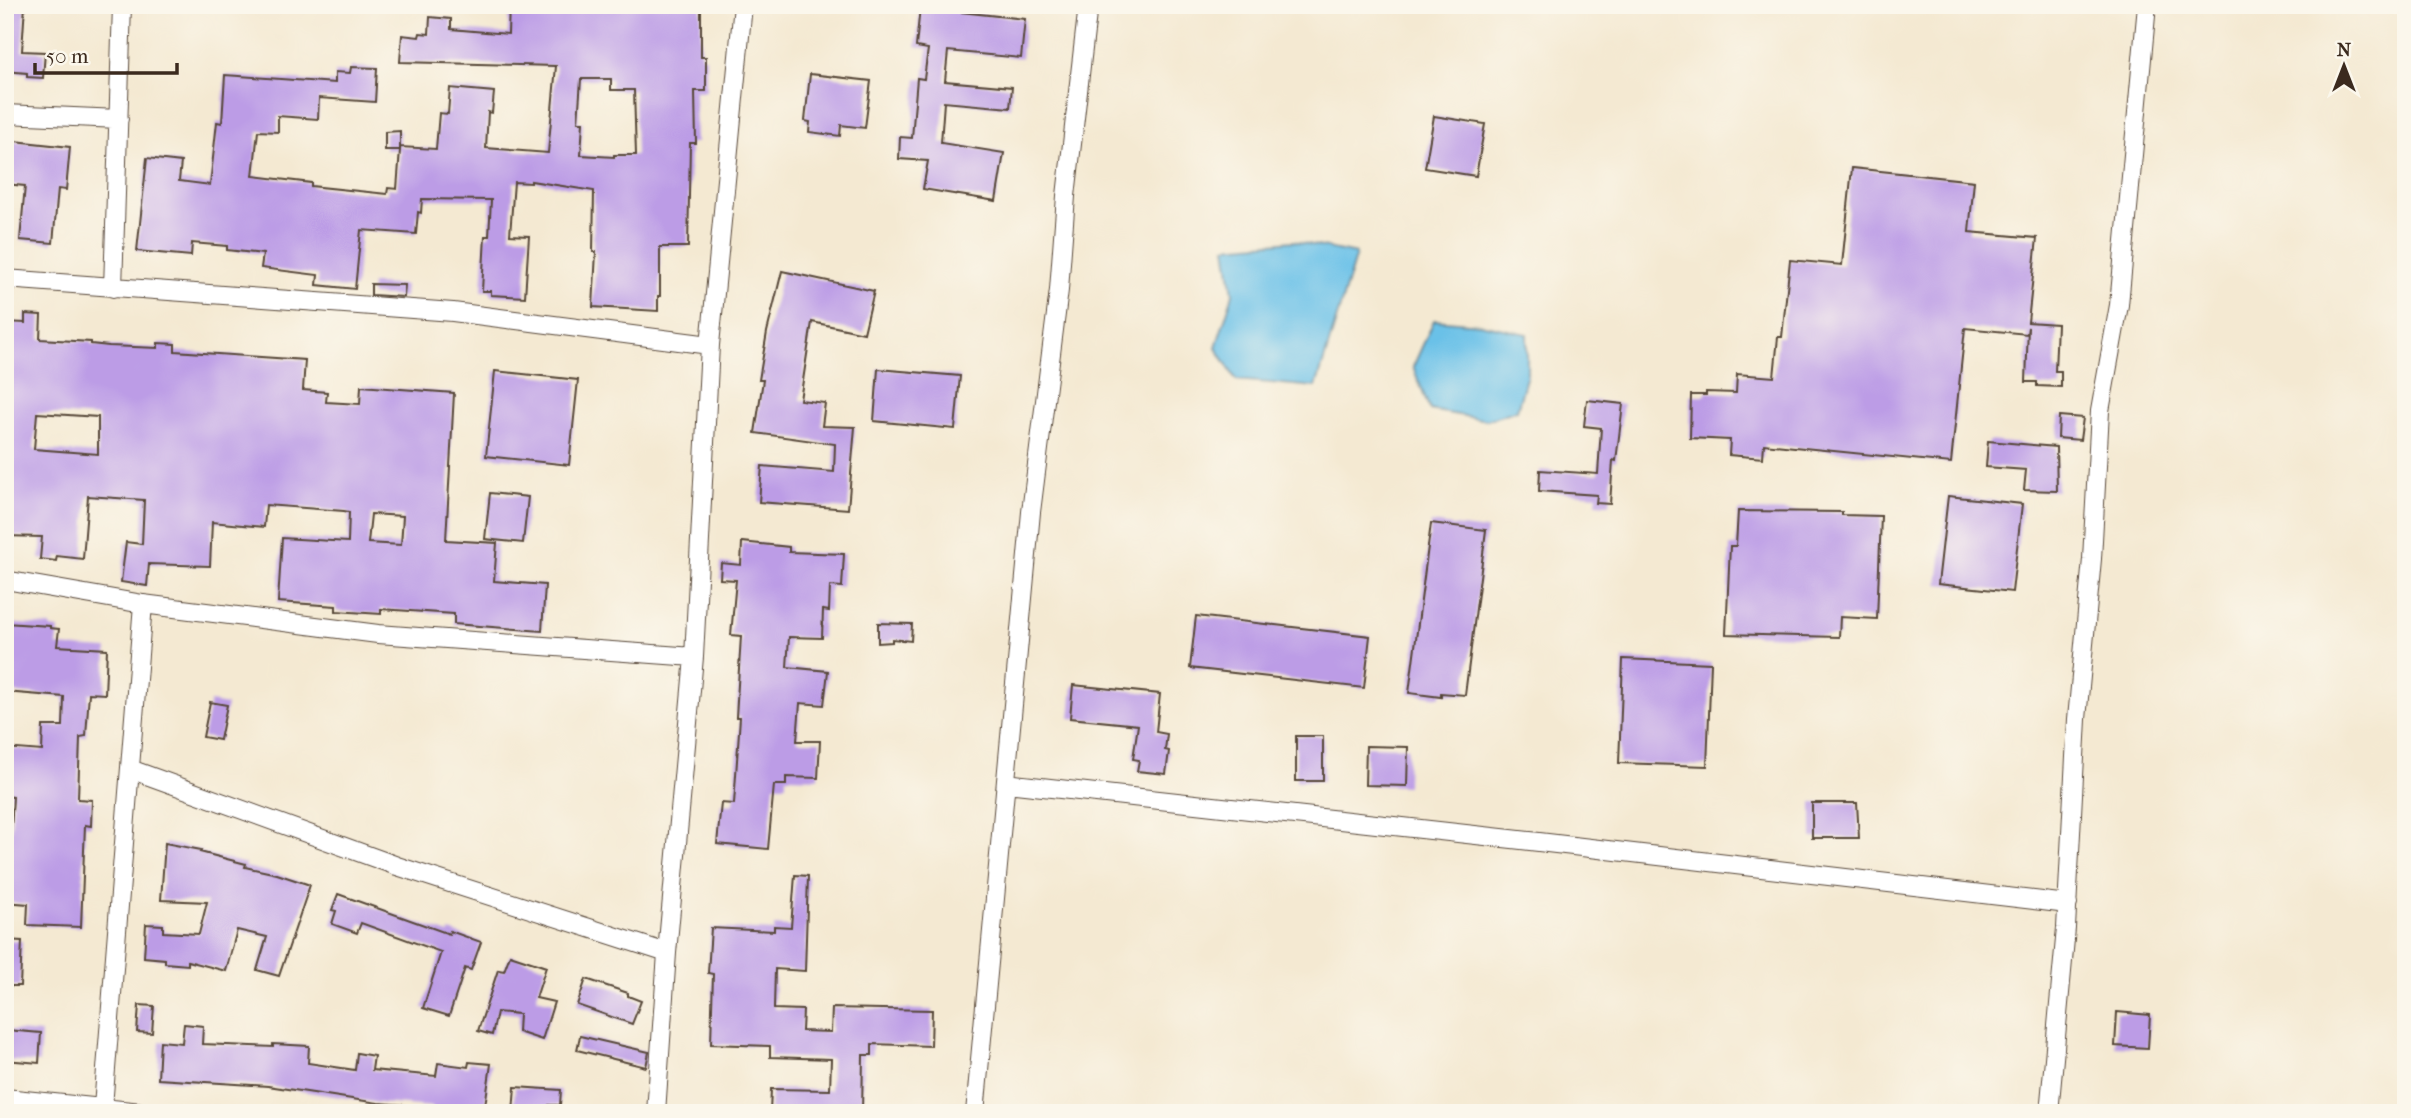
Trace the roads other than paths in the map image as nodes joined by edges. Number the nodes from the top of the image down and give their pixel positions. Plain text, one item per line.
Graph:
1 (122, 5) edge
2 (743, 5) edge
3 (1088, 5) edge
4 (2147, 5) edge
5 (5, 114) edge
6 (119, 119) junction
7 (5, 279) edge
8 (113, 288) junction
9 (710, 345) junction
10 (5, 580) edge
11 (143, 604) junction
12 (694, 657) junction
13 (130, 769) junction
14 (1006, 783) junction
15 (2068, 904) junction
16 (667, 953) junction
17 (5, 1098) edge
18 (103, 1107) junction
19 (151, 1113) edge
20 (656, 1113) edge
21 (975, 1113) edge
22 (2049, 1113) edge

1 - 6 street
2 - 9 street
3 - 14 street
4 - 15 street
5 - 6 street
6 - 8 street
7 - 8 street
8 - 9 street
9 - 12 street
10 - 11 street
11 - 12 street
11 - 13 street
12 - 16 street
13 - 16 street
13 - 18 street
14 - 15 street
14 - 21 street
15 - 22 street
16 - 20 street
17 - 18 street
18 - 19 street

